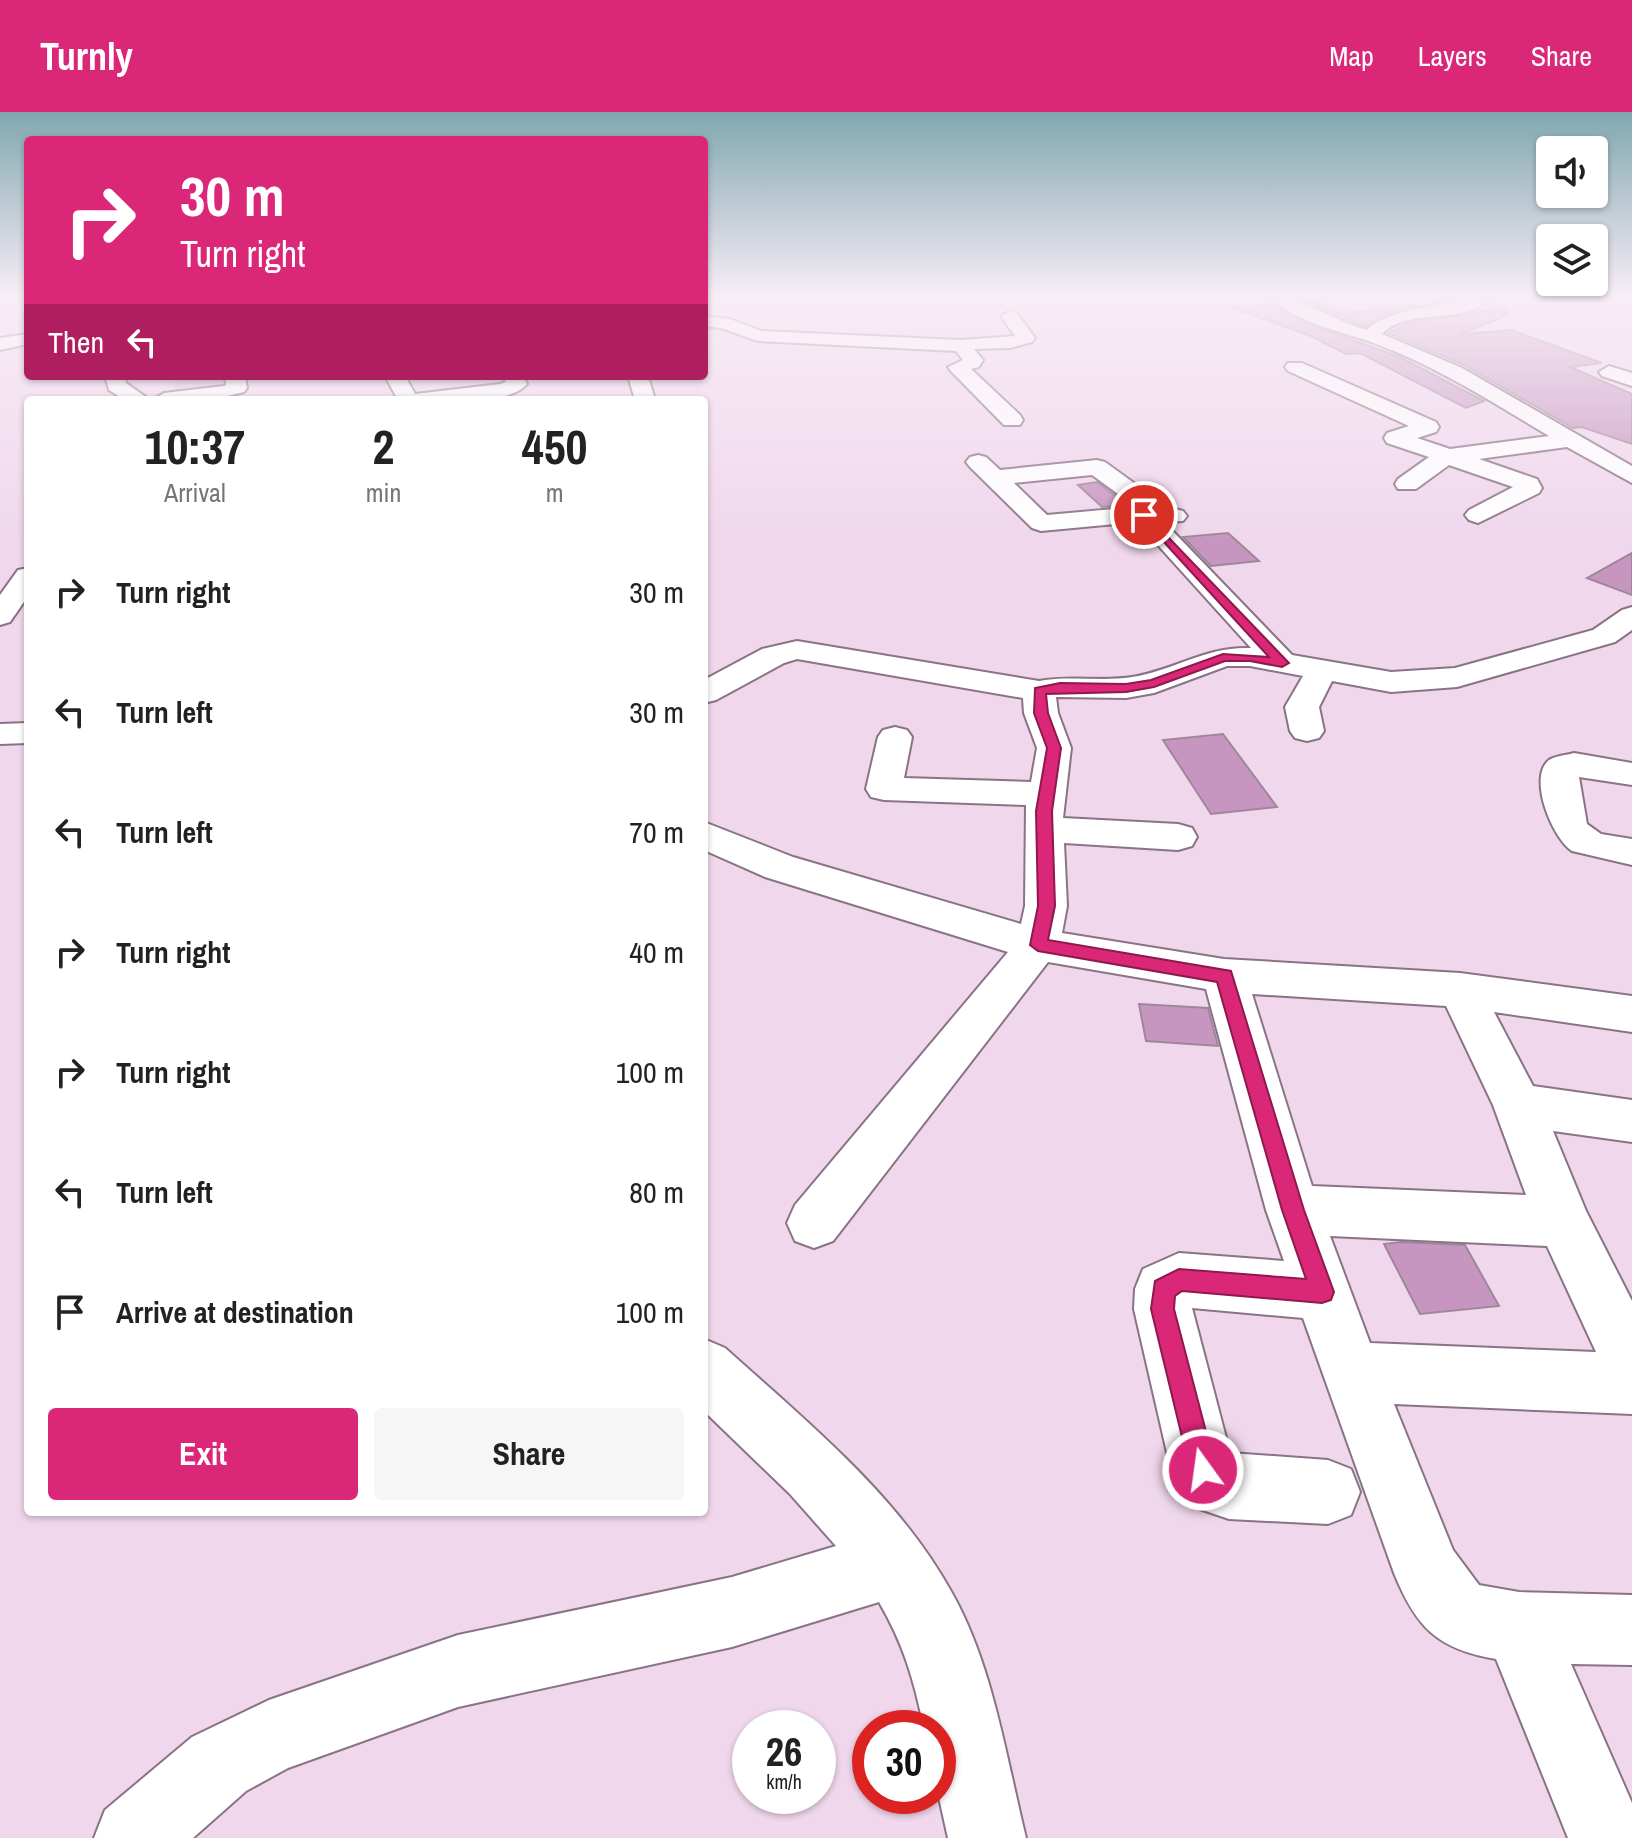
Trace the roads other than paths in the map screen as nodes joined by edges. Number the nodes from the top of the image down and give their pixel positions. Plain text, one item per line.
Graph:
1 (970, 379) edge
2 (1321, 379) edge
3 (1466, 379) edge
4 (115, 380) edge
5 (236, 380) edge
6 (515, 380) edge
7 (451, 392) edge
8 (1019, 395) dead end
9 (133, 396) edge
10 (191, 396) edge
11 (426, 396) edge
12 (990, 398) junction
13 (1012, 420) dead end
14 (1571, 440) junction
15 (1445, 457) junction
16 (1629, 471) edge
17 (1407, 484) dead end
18 (1159, 515) junction
19 (1478, 515) dead end
20 (24, 582) edge
21 (0, 616) edge
22 (1632, 616) edge
23 (1618, 641) edge
24 (1282, 663) junction
25 (1322, 671) junction
26 (708, 691) edge
27 (1039, 691) junction
28 (1307, 731) dead end
29 (24, 733) edge
30 (0, 734) edge
31 (895, 737) dead end
32 (1632, 774) edge
33 (1046, 811) junction
34 (708, 837) edge
35 (1178, 837) dead end
36 (1632, 852) edge
37 (1038, 945) junction
38 (1224, 976) junction
39 (1460, 990) junction
40 (1632, 1014) edge
41 (1518, 1105) junction
42 (1632, 1121) edge
43 (1293, 1210) junction
44 (1563, 1222) junction
45 (814, 1223) dead end
46 (1322, 1292) junction
47 (1632, 1363) edge
48 (1351, 1372) junction
49 (708, 1373) edge
50 (1632, 1384) edge
51 (1328, 1492) dead end
52 (895, 1563) junction
53 (1519, 1627) junction
54 (1632, 1630) edge
55 (133, 1838) edge
56 (987, 1838) edge
57 (1607, 1838) edge

1 - 12 street
2 - 15 street
3 - 14 street
4 - 9 street
5 - 10 street
6 - 7 street
7 - 11 street
8 - 12 street
12 - 13 street
14 - 15 street
14 - 16 street
15 - 17 street
15 - 19 street
18 - 18 street
18 - 24 street
20 - 21 street
22 - 23 street
23 - 25 street
24 - 25 street
24 - 27 street
25 - 28 street
26 - 27 street
27 - 33 street
29 - 30 street
31 - 33 street
32 - 36 street
33 - 35 street
33 - 37 street
34 - 37 street
37 - 38 street
37 - 45 street
38 - 39 street
38 - 43 street
39 - 40 street
39 - 41 street
41 - 42 street
41 - 44 street
43 - 44 street
43 - 46 street
44 - 47 street
46 - 48 street
46 - 51 street
48 - 50 street
48 - 53 street
49 - 52 street
52 - 55 street
52 - 56 street
53 - 54 street
53 - 57 street

